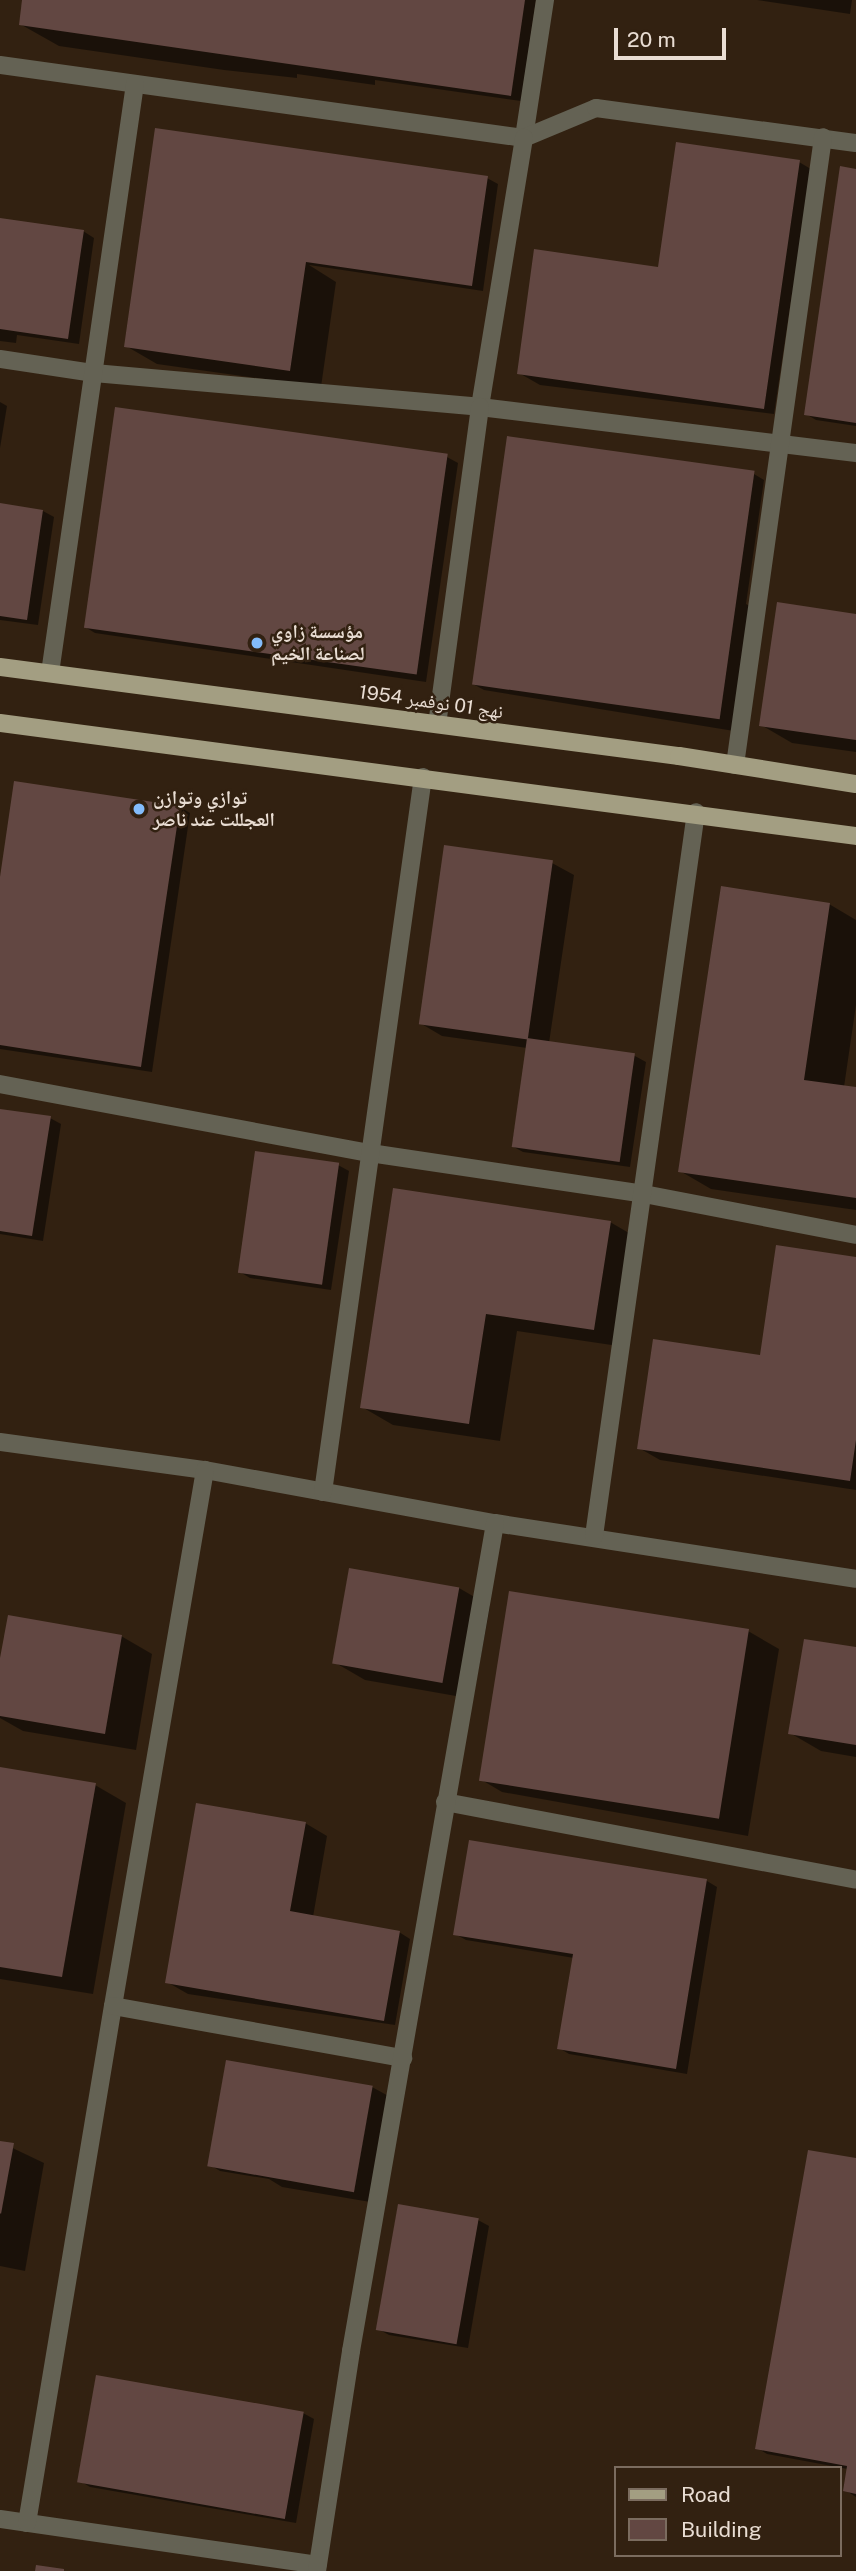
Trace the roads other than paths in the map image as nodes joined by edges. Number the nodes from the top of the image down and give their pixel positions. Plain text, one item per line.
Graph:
1 (545, 0) edge
2 (0, 65) edge
3 (135, 84) junction
4 (823, 137) junction
5 (524, 138) junction
6 (856, 143) edge
7 (0, 359) edge
8 (94, 373) junction
9 (480, 407) junction
10 (783, 443) junction
11 (856, 453) edge
12 (0, 667) edge
13 (50, 673) junction
14 (0, 723) edge
15 (437, 724) junction
16 (735, 765) junction
17 (423, 777) junction
18 (856, 784) edge
19 (696, 812) junction
20 (856, 836) edge
21 (0, 1084) edge
22 (370, 1153) junction
23 (644, 1194) junction
24 (856, 1235) edge
25 (0, 1442) edge
26 (205, 1470) junction
27 (323, 1492) junction
28 (495, 1522) junction
29 (594, 1536) junction
30 (856, 1579) edge
31 (445, 1802) junction
32 (856, 1880) edge
33 (113, 2006) junction
34 (403, 2058) junction
35 (0, 2519) edge
36 (27, 2524) junction
37 (318, 2568) edge

1 - 5 street
2 - 3 street
3 - 5 street
3 - 8 street
4 - 5 street
4 - 6 street
4 - 10 street
5 - 9 street
7 - 8 street
8 - 9 street
8 - 13 street
9 - 10 street
9 - 15 street
10 - 11 street
10 - 16 street
12 - 13 main road, نهج 01 نوفمبر 1954
13 - 15 main road, نهج 01 نوفمبر 1954
14 - 17 main road
15 - 16 main road, نهج 01 نوفمبر 1954
16 - 18 main road, نهج 01 نوفمبر 1954
17 - 19 main road
17 - 22 street
19 - 20 main road
19 - 23 street
21 - 22 street
22 - 23 street
22 - 27 street
23 - 24 street
23 - 29 street
25 - 26 street
26 - 27 street
26 - 33 street
27 - 28 street
28 - 29 street
28 - 31 street
29 - 30 street
31 - 32 street
31 - 34 street
33 - 34 street
33 - 36 street
34 - 37 street
35 - 36 street
36 - 37 street

